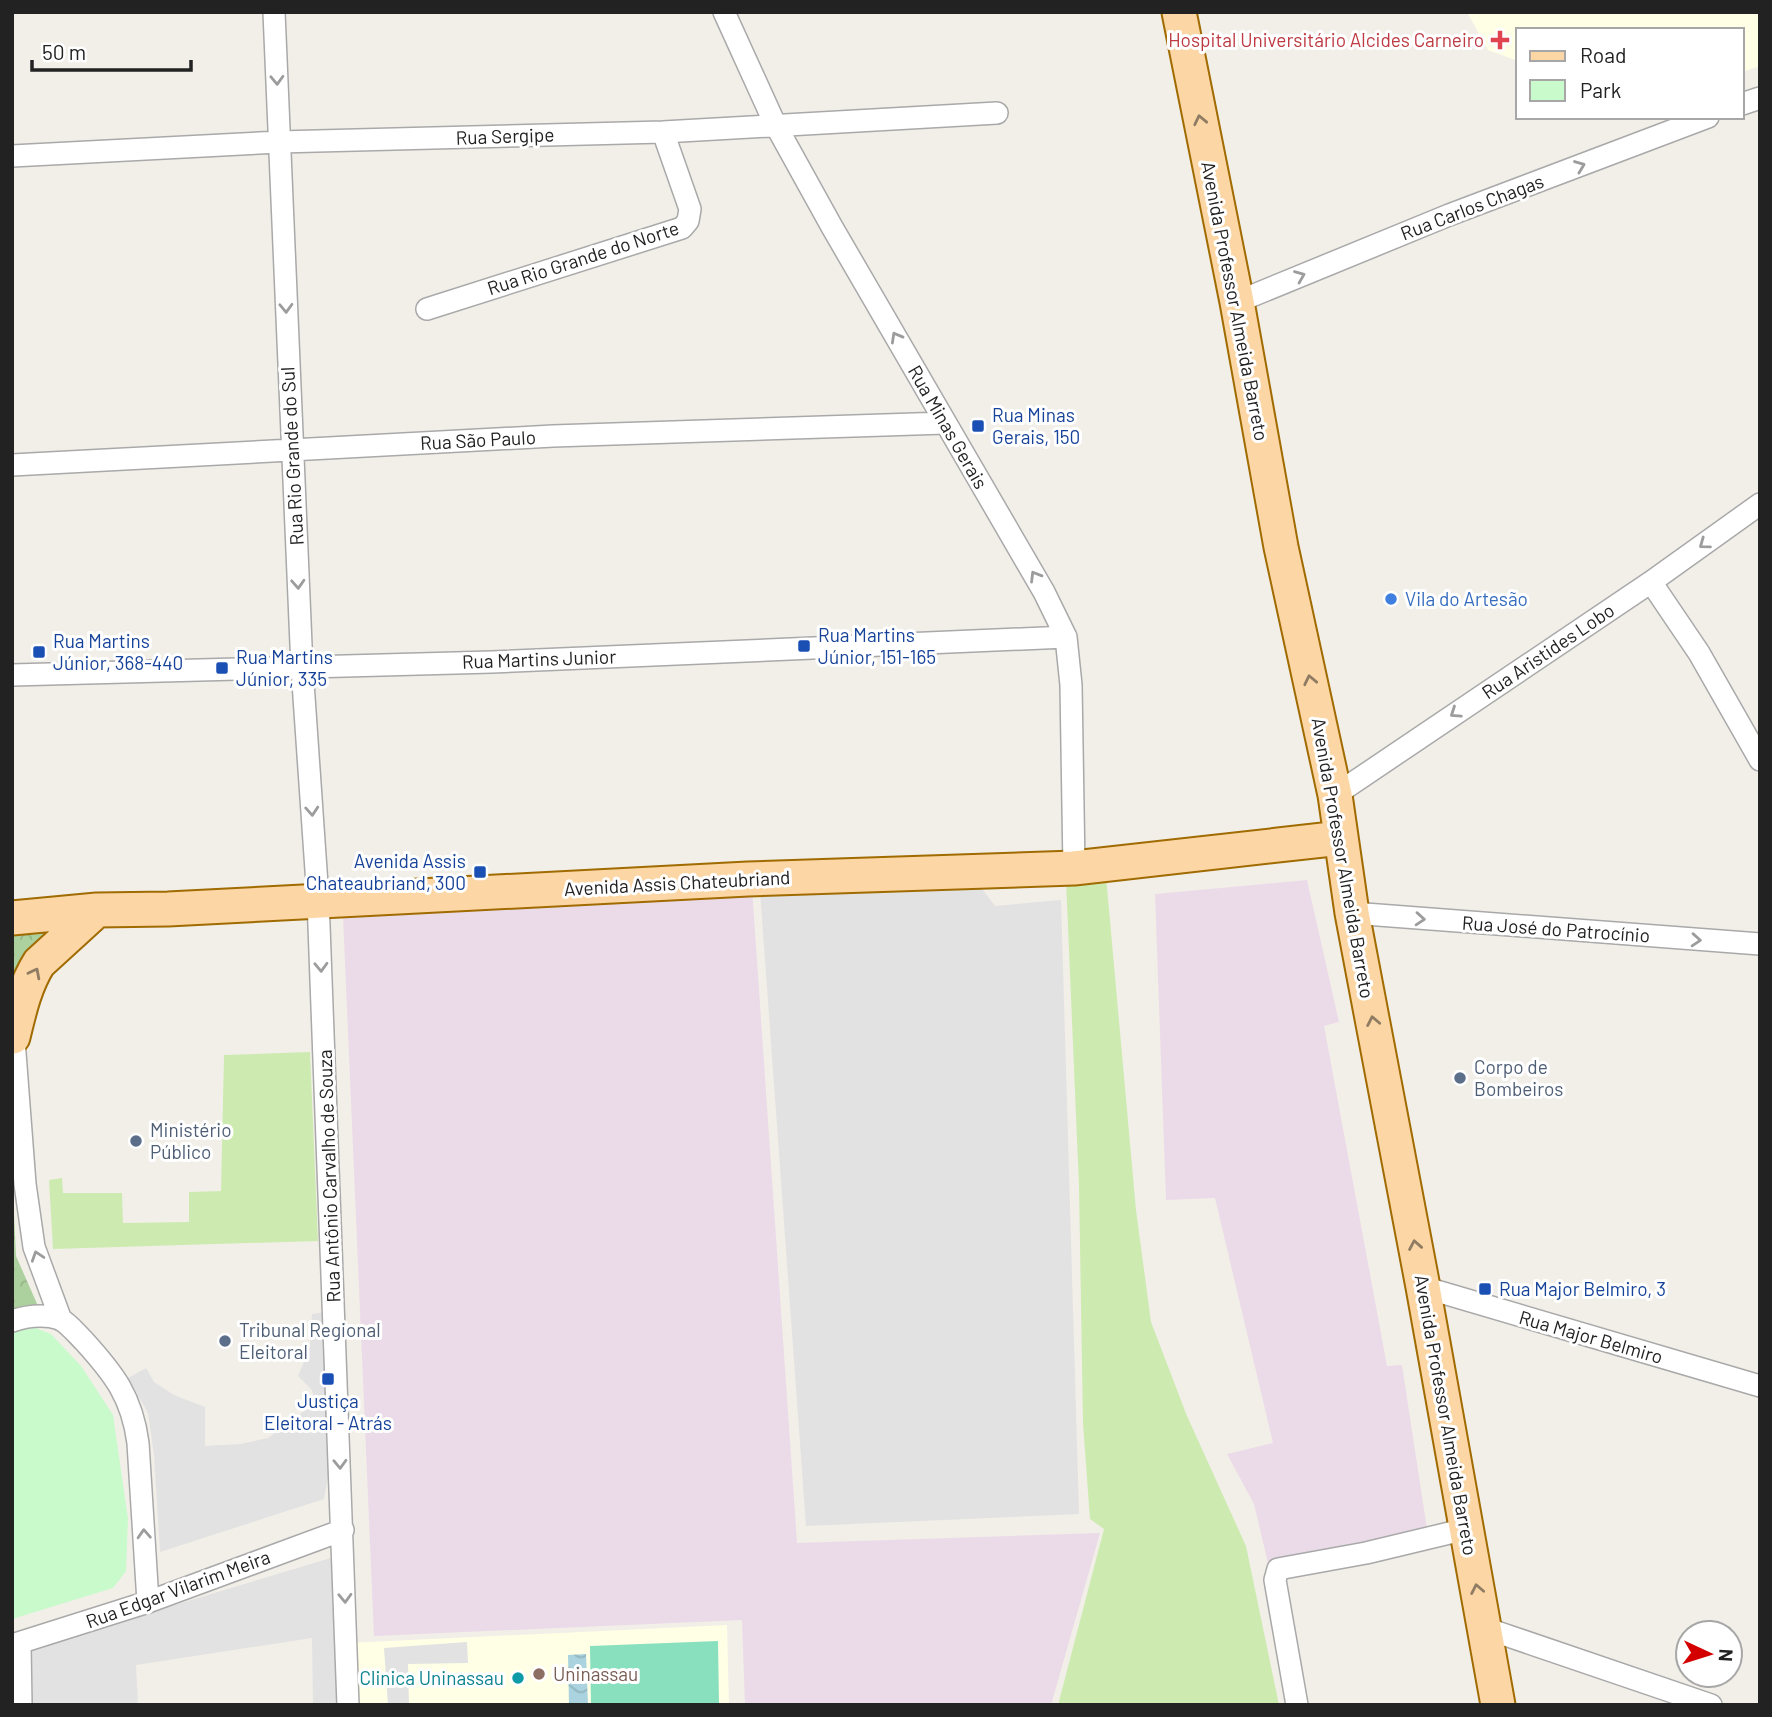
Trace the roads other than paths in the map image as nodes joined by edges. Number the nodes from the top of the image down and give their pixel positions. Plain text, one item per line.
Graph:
1 (274, 12) edge
2 (724, 12) edge
3 (1179, 12) edge
4 (997, 113) dead end
5 (1703, 119) edge
6 (775, 124) junction
7 (663, 132) junction
8 (279, 142) junction
9 (12, 156) edge
10 (1237, 302) junction
11 (427, 309) dead end
12 (945, 423) junction
13 (292, 449) junction
14 (12, 465) edge
15 (1760, 504) edge
16 (1651, 582) junction
17 (1066, 637) junction
18 (302, 668) junction
19 (12, 675) edge
20 (1760, 760) edge
21 (1335, 794) junction
22 (1341, 838) junction
23 (1074, 868) junction
24 (318, 899) junction
25 (97, 910) junction
26 (1352, 913) junction
27 (12, 918) edge
28 (1760, 944) edge
29 (12, 1020) edge
30 (13, 1037) edge
31 (1423, 1287) junction
32 (61, 1320) junction
33 (12, 1321) edge
34 (1760, 1386) edge
35 (1466, 1529) junction
36 (343, 1530) junction
37 (148, 1602) junction
38 (1485, 1628) junction
39 (16, 1644) edge
40 (21, 1705) edge
41 (348, 1705) edge
42 (1297, 1705) edge
43 (1498, 1705) edge
44 (1711, 1705) edge

1 -> 8 street, Rua Rio Grande do Sul
2 - 6 street, Rua Minas Gerais
10 -> 3 main road, Avenida Professor Almeida Barreto
4 - 6 street, Rua Sergipe
10 -> 5 street, Rua Carlos Chagas
6 - 7 street, Rua Sergipe
12 -> 6 street, Rua Minas Gerais
7 - 8 street, Rua Sergipe
7 - 11 street, Rua Rio Grande do Norte
8 - 9 street, Rua Sergipe
8 -> 13 street, Rua Rio Grande do Sul
21 -> 10 main road, Avenida Professor Almeida Barreto
12 - 13 street, Rua São Paulo
17 -> 12 street, Rua Minas Gerais
13 - 14 street, Rua São Paulo
13 -> 18 street, Rua Rio Grande do Sul
15 -> 16 street, Rua Aristides Lobo
16 - 20 street
16 -> 21 street, Rua Aristides Lobo
17 - 18 street, Rua Martins Junior
17 - 23 street, Rua Minas Gerais
18 - 19 street, Rua Martins Junior
18 -> 24 street, Rua Rio Grande do Sul
21 - 22 main road, Avenida Professor Almeida Barreto
22 - 23 main road, Avenida Assis Chateubriand
22 - 26 main road, Avenida Professor Almeida Barreto
23 - 24 main road, Avenida Assis Chateubriand
24 - 25 main road, Avenida Assis Chateubriand
24 -> 36 street, Rua Antônio Carvalho de Souza
25 - 27 main road, Avenida Assis Chateubriand
30 -> 25 main road
26 -> 28 street, Rua José do Patrocínio
31 -> 26 main road, Avenida Professor Almeida Barreto
29 - 30 street
32 -> 30 street
31 - 34 street, Rua Major Belmiro
31 - 35 main road, Avenida Professor Almeida Barreto
32 - 33 street
37 -> 32 street
38 -> 35 main road, Avenida Professor Almeida Barreto
35 - 42 street
36 - 37 street, Rua Edgar Vilarim Meira
36 -> 41 street, Rua Antônio Carvalho de Souza
37 - 39 street, Rua Edgar Vilarim Meira
38 - 43 main road, Avenida Professor Almeida Barreto
38 - 44 street
39 - 40 street

